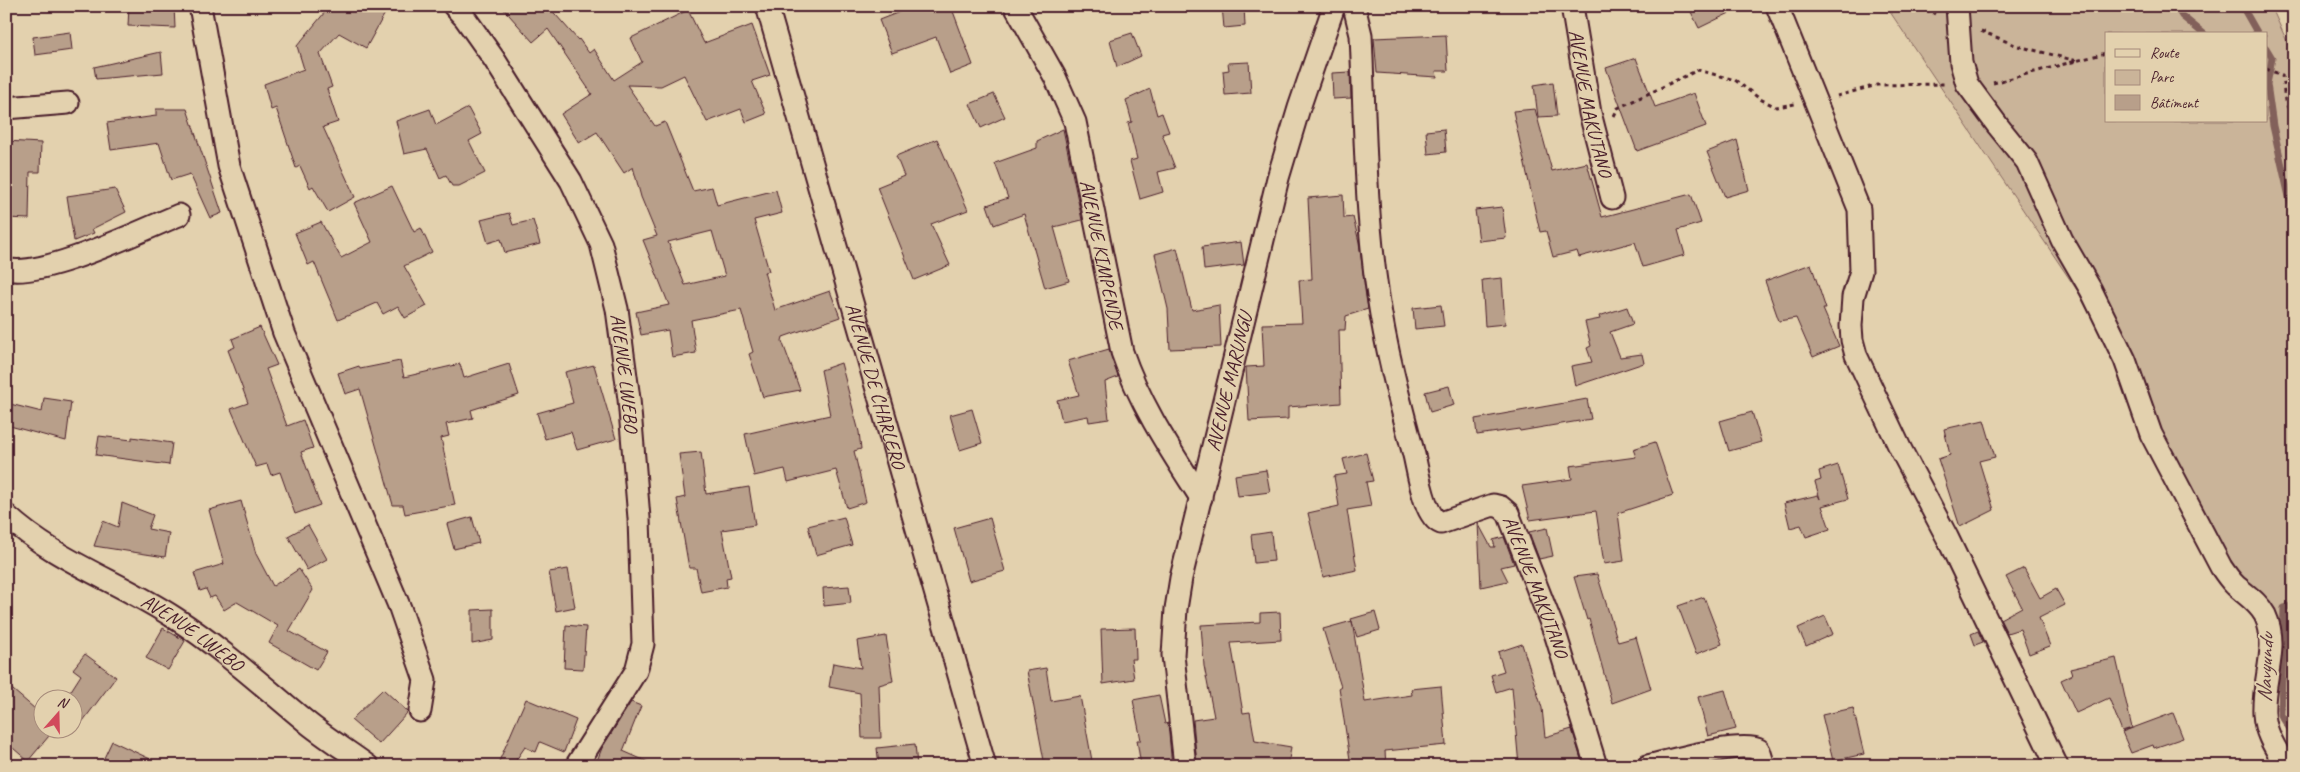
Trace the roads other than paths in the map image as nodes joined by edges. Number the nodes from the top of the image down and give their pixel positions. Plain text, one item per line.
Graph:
1 (200, 6) edge
2 (454, 6) edge
3 (767, 6) edge
4 (1015, 6) edge
5 (1334, 6) edge
6 (1354, 6) edge
7 (1572, 6) edge
8 (1776, 6) edge
9 (1959, 16) edge
10 (68, 104) dead end
11 (6, 108) edge
12 (1612, 198) dead end
13 (179, 215) dead end
14 (6, 270) edge
15 (1201, 498) junction
16 (6, 515) edge
17 (420, 711) dead end
18 (368, 766) edge
19 (576, 766) edge
20 (985, 766) edge
21 (1185, 766) edge
22 (1596, 766) edge
23 (1648, 766) edge
24 (1764, 766) edge
25 (2057, 766) edge
26 (2286, 766) edge

1 - 17 street
2 - 19 street, AVENUE LWEBO
3 - 20 street, AVENUE DE CHARLERO
4 - 15 street, AVENUE KIMPENDE
5 - 15 street, AVENUE MARUNGU
6 - 22 street, AVENUE MAKUTANO
7 - 12 street, AVENUE MAKUTANO
8 - 25 street
9 - 26 street
10 - 11 street
13 - 14 street
15 - 21 street, AVENUE MARUNGU
16 - 18 street, AVENUE LWEBO
23 - 24 street

